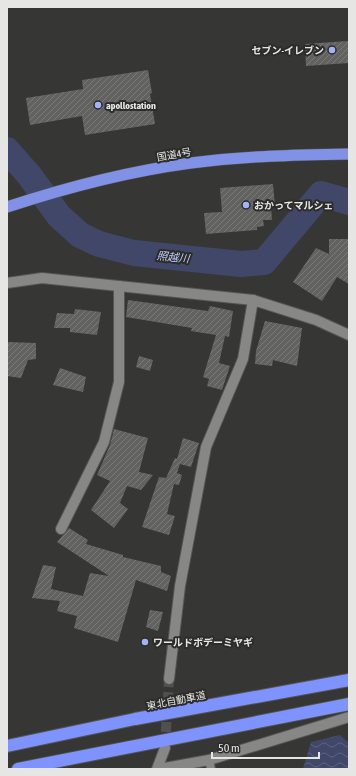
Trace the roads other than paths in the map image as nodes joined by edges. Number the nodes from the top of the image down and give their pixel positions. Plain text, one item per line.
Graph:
1 (349, 154) edge
2 (8, 207) edge
3 (7, 283) edge
4 (119, 286) junction
5 (253, 300) junction
6 (349, 335) edge
7 (61, 529) dead end
8 (169, 679) tunnel mouth
9 (349, 680) edge
10 (349, 704) edge
11 (349, 718) edge
12 (7, 746) edge
13 (165, 748) tunnel mouth
14 (210, 764) edge
15 (18, 769) edge
16 (158, 769) edge

1 - 2 highway, 国道4号
3 - 4 street
4 - 5 street
4 - 7 street
5 - 6 street
5 - 8 street
9 - 12 highway, 東北自動車道
10 - 15 highway
11 - 14 street
13 - 16 street
14 - 16 street

